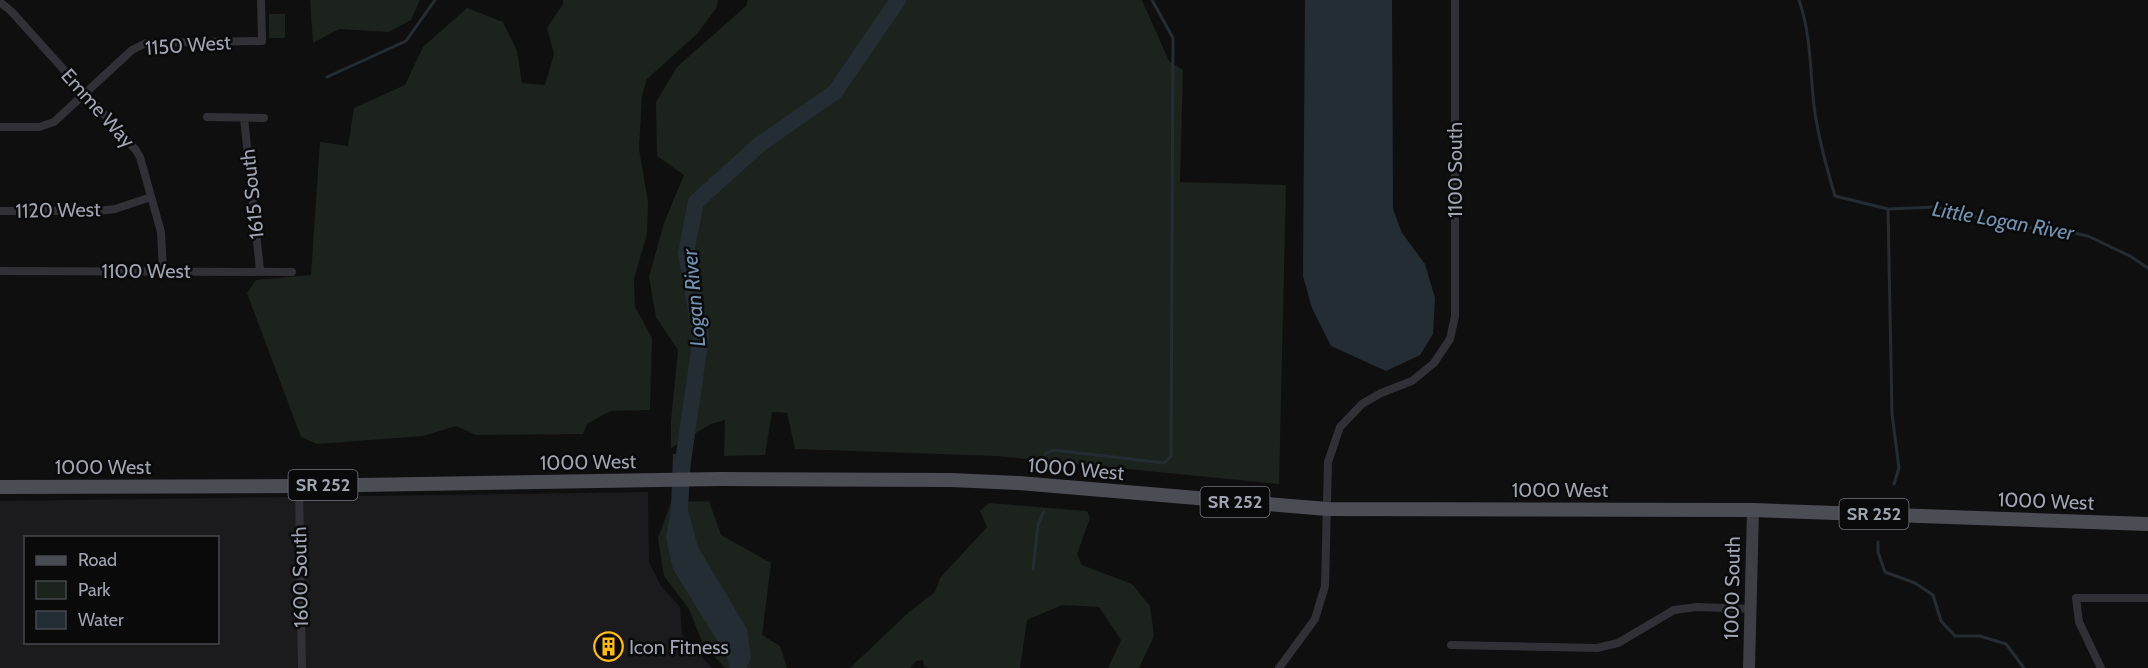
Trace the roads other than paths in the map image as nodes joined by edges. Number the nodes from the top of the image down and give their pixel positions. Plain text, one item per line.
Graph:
1 (261, 0) edge
2 (1455, 0) edge
3 (0, 2) edge
4 (84, 93) junction
5 (207, 117) dead end
6 (244, 118) junction
7 (264, 118) dead end
8 (0, 127) edge
9 (151, 197) junction
10 (0, 211) edge
11 (163, 270) junction
12 (260, 270) junction
13 (0, 271) edge
14 (292, 272) dead end
15 (299, 486) junction
16 (0, 487) edge
17 (1327, 509) junction
18 (1753, 510) junction
19 (2148, 524) edge
20 (2148, 598) edge
21 (1752, 609) junction
22 (1451, 645) dead end
23 (302, 668) edge
24 (1279, 668) edge
25 (1749, 668) edge
26 (2101, 668) edge

1 - 4 street, 1150 West
2 - 17 street, 1100 South
3 - 4 street, Emme Way
4 - 8 street, 1150 West
4 - 9 street, Emme Way
5 - 6 street
6 - 7 street
6 - 12 street, 1615 South
9 - 10 street, 1120 West
9 - 11 street, Emme Way
11 - 12 street, 1100 West
11 - 13 street, 1100 West
12 - 14 street, 1100 West
15 - 16 main road, 1000 West / SR 252
15 - 17 main road, 1000 West / SR 252
15 - 23 street, 1600 South
17 - 18 main road, 1000 West / SR 252
17 - 24 street
18 - 19 main road, 1000 West / SR 252
18 - 21 street, 1000 South
20 - 26 street
21 - 22 street
21 - 25 street, 1000 South

